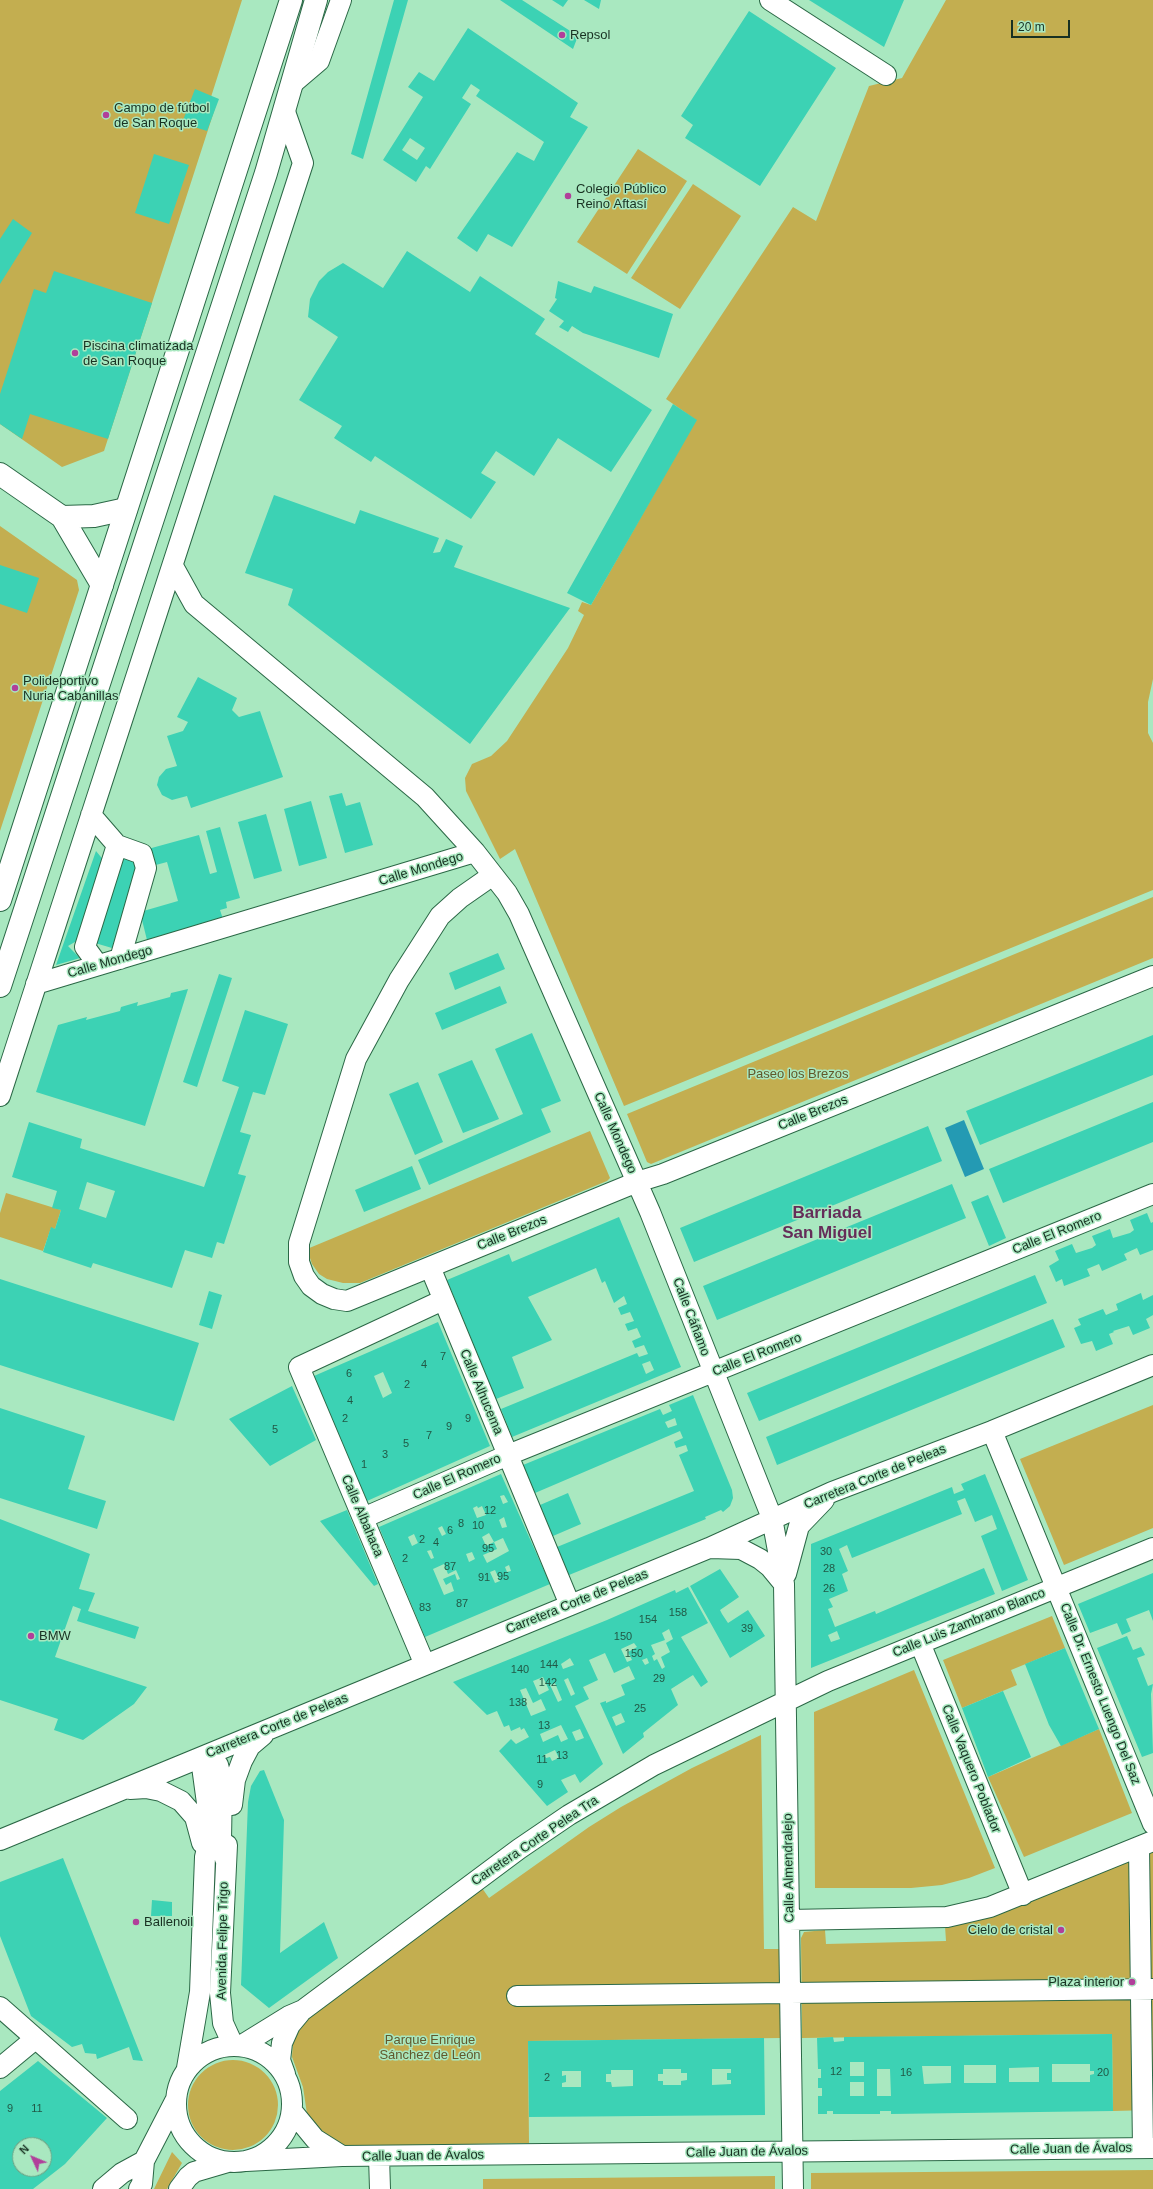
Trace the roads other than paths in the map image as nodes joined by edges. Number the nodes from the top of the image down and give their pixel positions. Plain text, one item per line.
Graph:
1 (291, 0) edge
2 (316, 0) edge
3 (341, 0) edge
4 (770, 0) edge
5 (886, 75) dead end
6 (292, 84) junction
7 (284, 109) junction
8 (0, 474) edge
9 (126, 510) junction
10 (62, 517) junction
11 (173, 566) junction
12 (102, 585) junction
13 (194, 604) junction
14 (158, 611) junction
15 (91, 815) junction
16 (116, 845) junction
17 (475, 852) junction
18 (493, 875) junction
19 (0, 900) edge
20 (120, 959) junction
21 (98, 965) junction
22 (1153, 976) edge
23 (36, 984) junction
24 (0, 986) edge
25 (0, 1096) edge
26 (637, 1182) junction
27 (1153, 1194) edge
28 (430, 1267) junction
29 (443, 1300) junction
30 (1153, 1365) edge
31 (713, 1373) junction
32 (992, 1431) junction
33 (508, 1455) junction
34 (832, 1492) junction
35 (777, 1516) junction
36 (362, 1518) junction
37 (709, 1548) junction
38 (1153, 1548) edge
39 (790, 1554) junction
40 (784, 1584) junction
41 (1056, 1587) junction
42 (570, 1605) junction
43 (920, 1643) junction
44 (425, 1665) junction
45 (786, 1700) junction
46 (269, 1729) junction
47 (207, 1755) junction
48 (122, 1790) junction
49 (1153, 1824) edge
50 (0, 1840) edge
51 (1146, 1844) edge
52 (205, 1857) junction
53 (225, 1859) junction
54 (1023, 1895) junction
55 (789, 1920) junction
56 (1147, 1989) edge
57 (790, 1993) junction
58 (517, 1996) dead end
59 (0, 2007) edge
60 (303, 2010) junction
61 (35, 2038) junction
62 (237, 2045) junction
63 (0, 2068) edge
64 (187, 2068) junction
65 (286, 2076) junction
66 (175, 2101) junction
67 (292, 2111) junction
68 (126, 2120) dead end
69 (1148, 2148) edge
70 (793, 2152) junction
71 (342, 2156) junction
72 (379, 2156) junction
73 (144, 2161) junction
74 (237, 2162) junction
75 (103, 2189) edge
76 (139, 2189) edge
77 (179, 2189) edge
78 (380, 2189) edge
79 (793, 2189) edge

1 - 9 main road
2 - 6 main road
3 - 6 street
4 - 5 street
6 - 7 main road
7 - 11 street
7 - 24 main road
8 - 10 main road
9 - 10 main road
9 - 12 main road
10 - 12 main road
11 - 13 street
11 - 14 street
12 - 19 main road
13 - 14 street
13 - 17 street
14 - 15 street
15 - 16 street
15 - 23 street
16 - 20 street
16 - 21 street
17 - 18 street, Calle Mondego
17 - 20 street, Calle Mondego
18 - 26 street, Calle Mondego
18 - 28 street, Calle Brezos
20 - 21 street, Calle Mondego
21 - 23 street, Calle Mondego
22 - 26 street, Calle Brezos
23 - 25 street
26 - 28 street, Calle Brezos
26 - 31 street, Calle Cáñamo
27 - 31 street, Calle El Romero
28 - 29 street, Calle Alhucema
29 - 33 street, Calle Alhucema
29 - 36 street, Calle Albahaca
30 - 32 street, Carretera Corte de Peleas
31 - 33 street, Calle El Romero
31 - 35 street, Calle Cáñamo
32 - 34 street, Carretera Corte de Peleas
32 - 41 street, Calle Dr. Ernesto Luengo Del Saz
33 - 36 street, Calle El Romero
33 - 42 street, Calle Alhucema
34 - 35 street, Carretera Corte de Peleas
34 - 39 street, Calle Almendralejo
35 - 37 street, Carretera Corte de Peleas
35 - 39 street, Calle Almendralejo
35 - 40 street, Calle Almendralejo
36 - 44 street, Calle Albahaca
37 - 40 street
37 - 42 street, Carretera Corte de Peleas
38 - 41 street, Calle Luis Zambrano Blanco
39 - 40 street, Calle Almendralejo
40 - 45 street, Calle Almendralejo
41 - 43 street, Calle Luis Zambrano Blanco
41 - 49 street, Calle Dr. Ernesto Luengo Del Saz
42 - 44 street, Carretera Corte de Peleas
43 - 45 street, Calle Luis Zambrano Blanco
43 - 54 street, Calle Vaquero Poblador
44 - 46 street, Carretera Corte de Peleas
45 - 55 street, Calle Almendralejo
45 - 60 street, Carretera Corte Pelea Tra
46 - 47 street, Carretera Corte de Peleas
46 - 53 street, Avenida Felipe Trigo
47 - 48 street, Carretera Corte de Peleas
47 - 52 street, Avenida Felipe Trigo
47 - 53 street, Avenida Felipe Trigo
48 - 50 street, Carretera Corte de Peleas
48 - 52 street, Avenida Felipe Trigo
51 - 54 street
51 - 56 street
52 - 64 street, Avenida Felipe Trigo
53 - 62 street, Avenida Felipe Trigo
54 - 55 street
55 - 57 street, Calle Almendralejo
56 - 57 street
56 - 69 street
57 - 58 street
57 - 70 street, Calle Almendralejo
59 - 61 street
60 - 62 street, Carretera Corte Pelea Tra
60 - 65 street, Carretera Corte Pelea Tra
61 - 63 street
61 - 68 street
62 - 64 street
62 - 65 street
64 - 66 street
65 - 67 street
66 - 73 street
66 - 74 street
67 - 71 street
67 - 74 street
69 - 70 street, Calle Juan de Ávalos
70 - 72 street, Calle Juan de Ávalos
70 - 79 street, Calle Almendralejo
71 - 72 street, Calle Juan de Ávalos
71 - 74 street, Calle Juan de Ávalos
72 - 78 street
73 - 75 street
73 - 76 street
74 - 77 street

